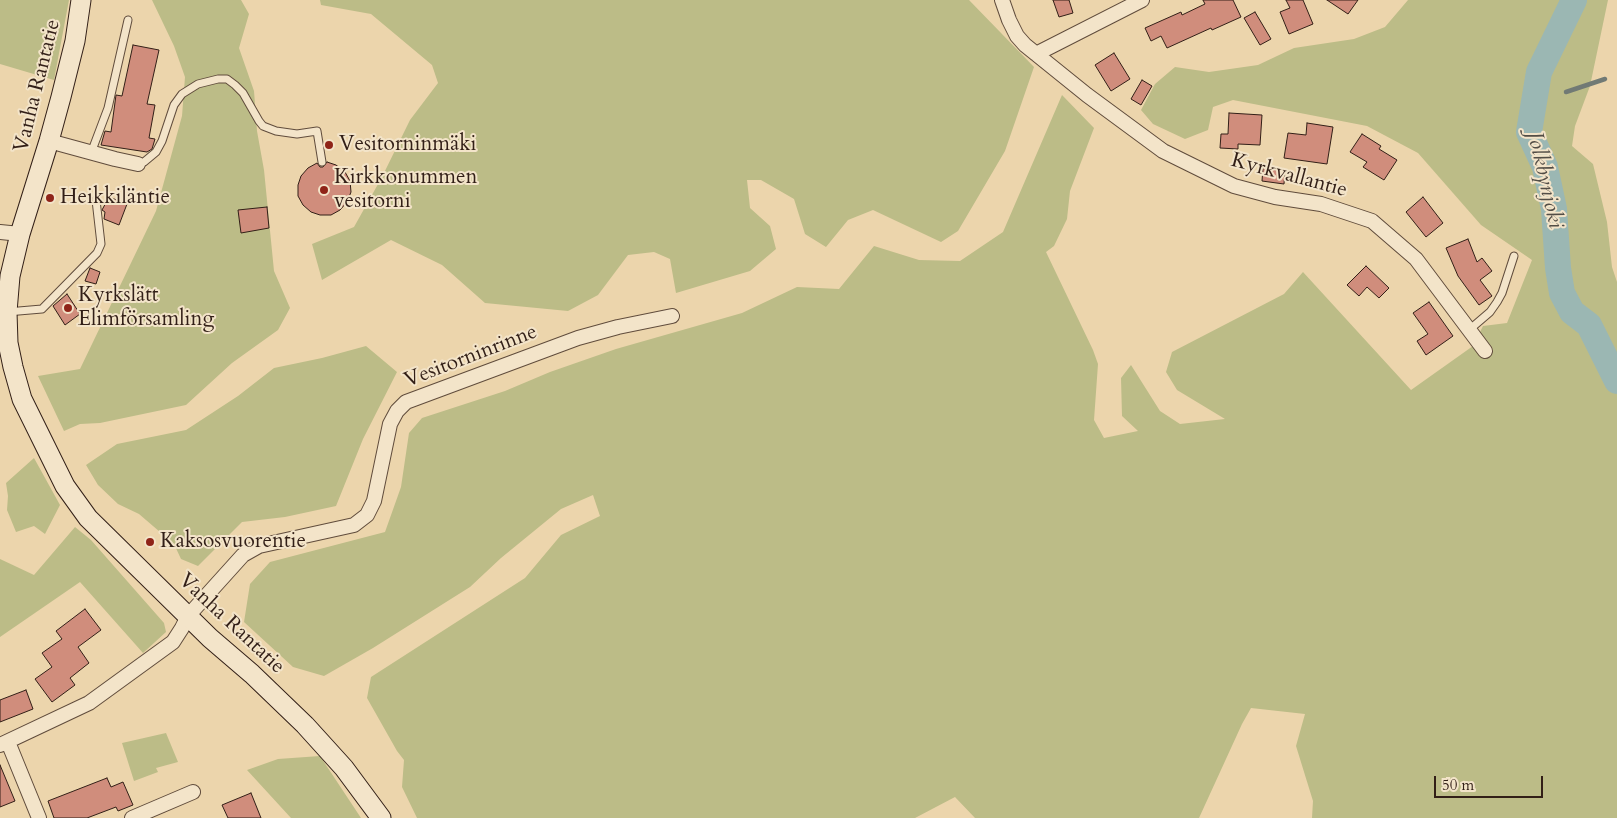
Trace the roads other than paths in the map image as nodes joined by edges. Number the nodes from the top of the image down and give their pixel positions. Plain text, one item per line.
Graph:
1 (81, 0) edge
2 (1002, 0) edge
3 (1142, 0) edge
4 (128, 20) dead end
5 (1036, 54) junction
6 (49, 141) junction
7 (91, 153) junction
8 (322, 162) dead end
9 (138, 164) joint
10 (96, 200) dead end
11 (0, 232) edge
12 (20, 234) junction
13 (1514, 256) dead end
14 (7, 312) junction
15 (672, 316) dead end
16 (1468, 331) junction
17 (1485, 351) dead end
18 (188, 616) junction
19 (4, 743) edge
20 (193, 792) dead end
21 (39, 818) edge
22 (132, 818) edge
23 (381, 818) edge

1 - 6 main road, Vanha Rantatie
2 - 5 street, Kyrkvallantie
3 - 5 street
4 - 7 lane
5 - 16 street, Kyrkvallantie
6 - 7 street
6 - 12 main road, Vanha Rantatie
7 - 9 street
8 - 9 lane
10 - 14 lane
11 - 12 street
12 - 14 main road, Vanha Rantatie
13 - 16 lane
14 - 18 main road, Vanha Rantatie
15 - 18 street, Vesitorninrinne
16 - 17 street, Kyrkvallantie
18 - 19 street
18 - 23 main road, Vanha Rantatie
19 - 21 street
20 - 22 street

